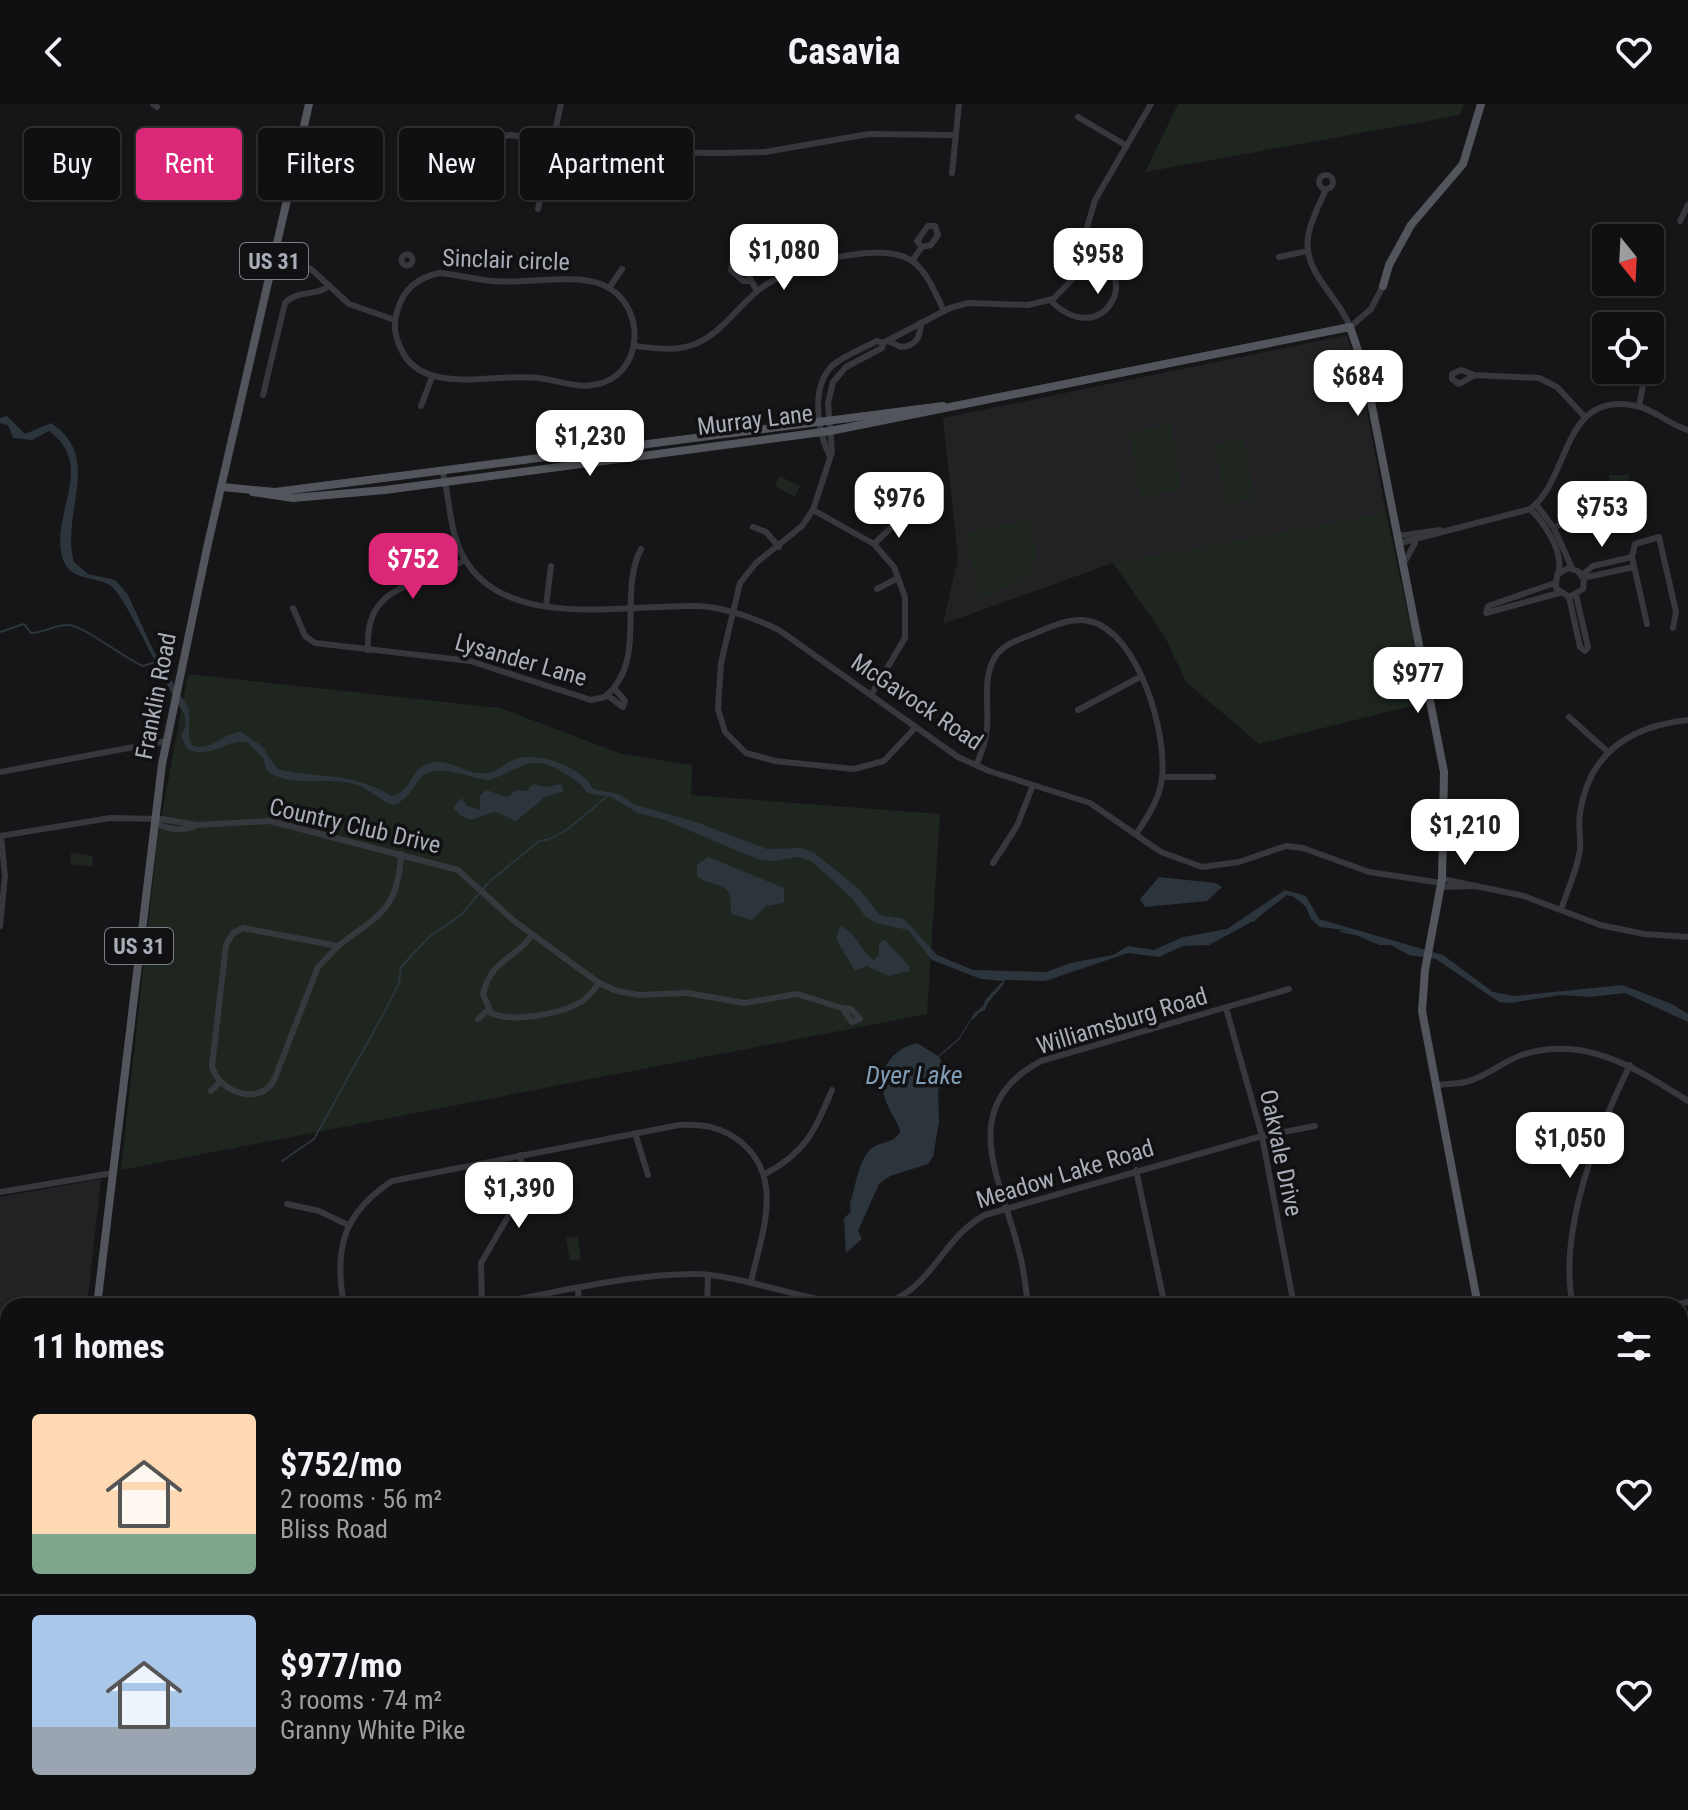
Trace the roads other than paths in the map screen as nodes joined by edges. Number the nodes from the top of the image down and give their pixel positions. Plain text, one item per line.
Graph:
1 (309, 104) edge
2 (561, 104) edge
3 (959, 104) edge
4 (1151, 104) edge
5 (1481, 104) edge
6 (1078, 117) dead end
7 (554, 128) edge
8 (953, 135) junction
9 (1127, 146) junction
10 (693, 152) edge
11 (952, 173) dead end
12 (1326, 189) dead end
13 (540, 200) edge
14 (1688, 205) edge
15 (538, 209) dead end
16 (1680, 221) dead end
17 (922, 247) dead end
18 (1084, 249) junction
19 (1308, 251) junction
20 (1279, 257) dead end
21 (274, 259) junction
22 (912, 261) junction
23 (410, 265) dead end
24 (622, 269) dead end
25 (418, 280) junction
26 (749, 281) dead end
27 (329, 286) junction
28 (1383, 286) joint
29 (609, 288) junction
30 (757, 291) junction
31 (1050, 300) junction
32 (944, 311) junction
33 (395, 320) junction
34 (921, 323) junction
35 (1350, 327) junction
36 (886, 342) junction
37 (634, 346) junction
38 (1475, 375) dead end
39 (432, 377) junction
40 (1643, 384) edge
41 (263, 395) dead end
42 (976, 403) junction
43 (421, 406) dead end
44 (1639, 406) junction
45 (1585, 417) junction
46 (825, 419) junction
47 (1688, 430) edge
48 (826, 432) junction
49 (442, 470) junction
50 (446, 482) junction
51 (222, 487) junction
52 (253, 492) junction
53 (1597, 500) dead end
54 (1533, 507) junction
55 (813, 510) junction
56 (904, 515) dead end
57 (753, 527) dead end
58 (1554, 528) junction
59 (1444, 530) junction
60 (1399, 539) junction
61 (1422, 539) junction
62 (874, 544) junction
63 (779, 547) junction
64 (641, 549) dead end
65 (1632, 557) junction
66 (465, 560) junction
67 (1404, 563) junction
68 (551, 566) dead end
69 (1634, 567) junction
70 (1572, 568) junction
71 (1557, 575) junction
72 (898, 578) junction
73 (1583, 578) junction
74 (1555, 583) junction
75 (877, 589) dead end
76 (1559, 593) junction
77 (1572, 596) junction
78 (546, 606) junction
79 (630, 607) junction
80 (293, 608) dead end
81 (732, 613) junction
82 (1647, 624) dead end
83 (1673, 628) dead end
84 (368, 650) junction
85 (1140, 677) junction
86 (614, 688) junction
87 (607, 695) junction
88 (871, 695) junction
89 (1078, 710) dead end
90 (1569, 717) dead end
91 (1688, 720) edge
92 (915, 728) junction
93 (166, 741) junction
94 (1608, 752) junction
95 (977, 764) junction
96 (0, 772) edge
97 (1162, 777) junction
98 (1213, 777) dead end
99 (1033, 785) junction
100 (154, 821) junction
101 (1137, 833) junction
102 (0, 836) edge
103 (401, 854) junction
104 (993, 863) dead end
105 (1442, 883) junction
106 (1561, 910) junction
107 (0, 926) edge
108 (532, 935) junction
109 (1688, 937) edge
110 (338, 946) junction
111 (599, 983) junction
112 (1289, 989) dead end
113 (842, 1008) dead end
114 (1226, 1008) junction
115 (488, 1010) junction
116 (478, 1019) dead end
117 (1630, 1065) junction
118 (220, 1082) junction
119 (1435, 1085) junction
120 (832, 1090) dead end
121 (211, 1091) dead end
122 (1688, 1101) edge
123 (1315, 1126) dead end
124 (635, 1133) junction
125 (1262, 1136) junction
126 (521, 1155) junction
127 (1136, 1170) junction
128 (113, 1173) junction
129 (765, 1174) junction
130 (648, 1175) dead end
131 (0, 1192) edge
132 (287, 1204) dead end
133 (1006, 1208) junction
134 (348, 1225) junction
135 (708, 1275) junction
136 (751, 1282) junction
137 (578, 1289) junction
138 (98, 1298) edge
139 (343, 1298) edge
140 (481, 1298) edge
141 (527, 1298) edge
142 (579, 1298) edge
143 (707, 1298) edge
144 (817, 1298) edge
145 (894, 1298) edge
146 (1027, 1298) edge
147 (1163, 1298) edge
148 (1292, 1298) edge
149 (1476, 1298) edge
150 (1573, 1298) edge

1 - 21 main road, Franklin Road / US 31
2 - 7 street
3 - 8 street
4 - 9 street
5 - 28 main road
6 - 9 street
8 - 10 street
8 - 11 street
9 - 18 street
12 - 19 street
13 - 15 street
14 - 16 street
17 - 22 street
18 - 31 street
18 - 31 street
19 - 20 street
19 - 35 street
21 - 27 street
21 - 51 main road, Franklin Road / US 31
22 - 30 street
22 - 32 street
23 - 25 street
24 - 29 street
25 - 29 street, Sinclair circle
25 - 33 street, Sinclair circle
26 - 30 street
27 - 33 street
27 - 41 street
28 - 35 street
29 - 37 street
30 - 37 street
31 - 32 street
32 - 34 street
33 - 39 street
34 - 36 street
34 - 36 street
35 - 42 main road, Murray Lane
35 - 60 main road
36 - 46 street
36 - 46 street
37 - 39 street
38 - 45 street
39 - 43 street
40 - 44 street
42 - 46 main road, Murray Lane
42 - 48 main road, Murray Lane
44 - 45 street
44 - 47 street
45 - 54 street
46 - 48 street
46 - 49 main road, Murray Lane
48 - 50 main road, Murray Lane
48 - 55 street
49 - 50 street, McGavock Road
49 - 52 main road, Murray Lane
50 - 52 main road, Murray Lane
50 - 66 street, McGavock Road
51 - 52 main road, Murray Lane
51 - 93 main road, Franklin Road / US 31
53 - 58 street
54 - 58 street
54 - 59 street
54 - 71 street
55 - 62 street
55 - 63 street
56 - 62 street
57 - 63 street
58 - 70 street
59 - 60 street
59 - 61 street
60 - 61 street
60 - 67 main road
61 - 67 street
62 - 72 street
63 - 81 street
64 - 79 street, Lysander Lane
65 - 69 street
65 - 73 street
65 - 83 street
66 - 78 street, McGavock Road
66 - 84 street
67 - 105 main road
68 - 78 street
69 - 73 street
69 - 82 street
70 - 71 street
70 - 73 street
71 - 74 street
72 - 75 street
72 - 88 street
73 - 77 street
74 - 76 street
74 - 76 street
76 - 77 street
77 - 77 street
78 - 79 street, McGavock Road
79 - 81 street, McGavock Road
79 - 86 street, Lysander Lane
80 - 84 street, Lysander Lane
81 - 88 street, McGavock Road
81 - 92 street
84 - 87 street, Lysander Lane
85 - 89 street
85 - 95 street
85 - 97 street
86 - 87 street, Lysander Lane
86 - 87 street
88 - 92 street, McGavock Road
90 - 94 street
91 - 94 street
92 - 95 street, McGavock Road
93 - 96 street
93 - 100 main road, Franklin Road / US 31
94 - 106 street
95 - 99 street, McGavock Road
97 - 98 street
97 - 101 street
99 - 101 street, McGavock Road
99 - 104 street
100 - 102 street, Country Club Drive
100 - 103 street, Country Club Drive
100 - 128 main road, Franklin Road / US 31
101 - 105 street, McGavock Road
102 - 107 street
103 - 108 street, Country Club Drive
103 - 110 street
105 - 106 street, McGavock Road
105 - 119 main road
106 - 109 street, McGavock Road
108 - 111 street, Country Club Drive
108 - 115 street
110 - 118 street
110 - 118 street
111 - 113 street, Country Club Drive
111 - 115 street
112 - 114 street, Williamsburg Road
114 - 125 street, Oakvale Drive
114 - 133 street, Williamsburg Road
115 - 116 street
117 - 119 street
117 - 122 street
117 - 150 street
118 - 121 street
119 - 149 main road
120 - 129 street
123 - 125 street, Meadow Lake Road
124 - 126 street
124 - 129 street
124 - 130 street
125 - 127 street, Meadow Lake Road
125 - 148 street, Oakvale Drive
126 - 134 street
126 - 140 street
127 - 133 street, Meadow Lake Road
127 - 147 street
128 - 131 street
128 - 138 main road, Franklin Road / US 31
129 - 136 street
132 - 134 street
133 - 145 street, Meadow Lake Road
133 - 146 street, Williamsburg Road
134 - 139 street
135 - 136 street, Meadow Lake Road
135 - 137 street, Meadow Lake Road
135 - 143 street
136 - 144 street, Meadow Lake Road
137 - 141 street, Meadow Lake Road
137 - 142 street

